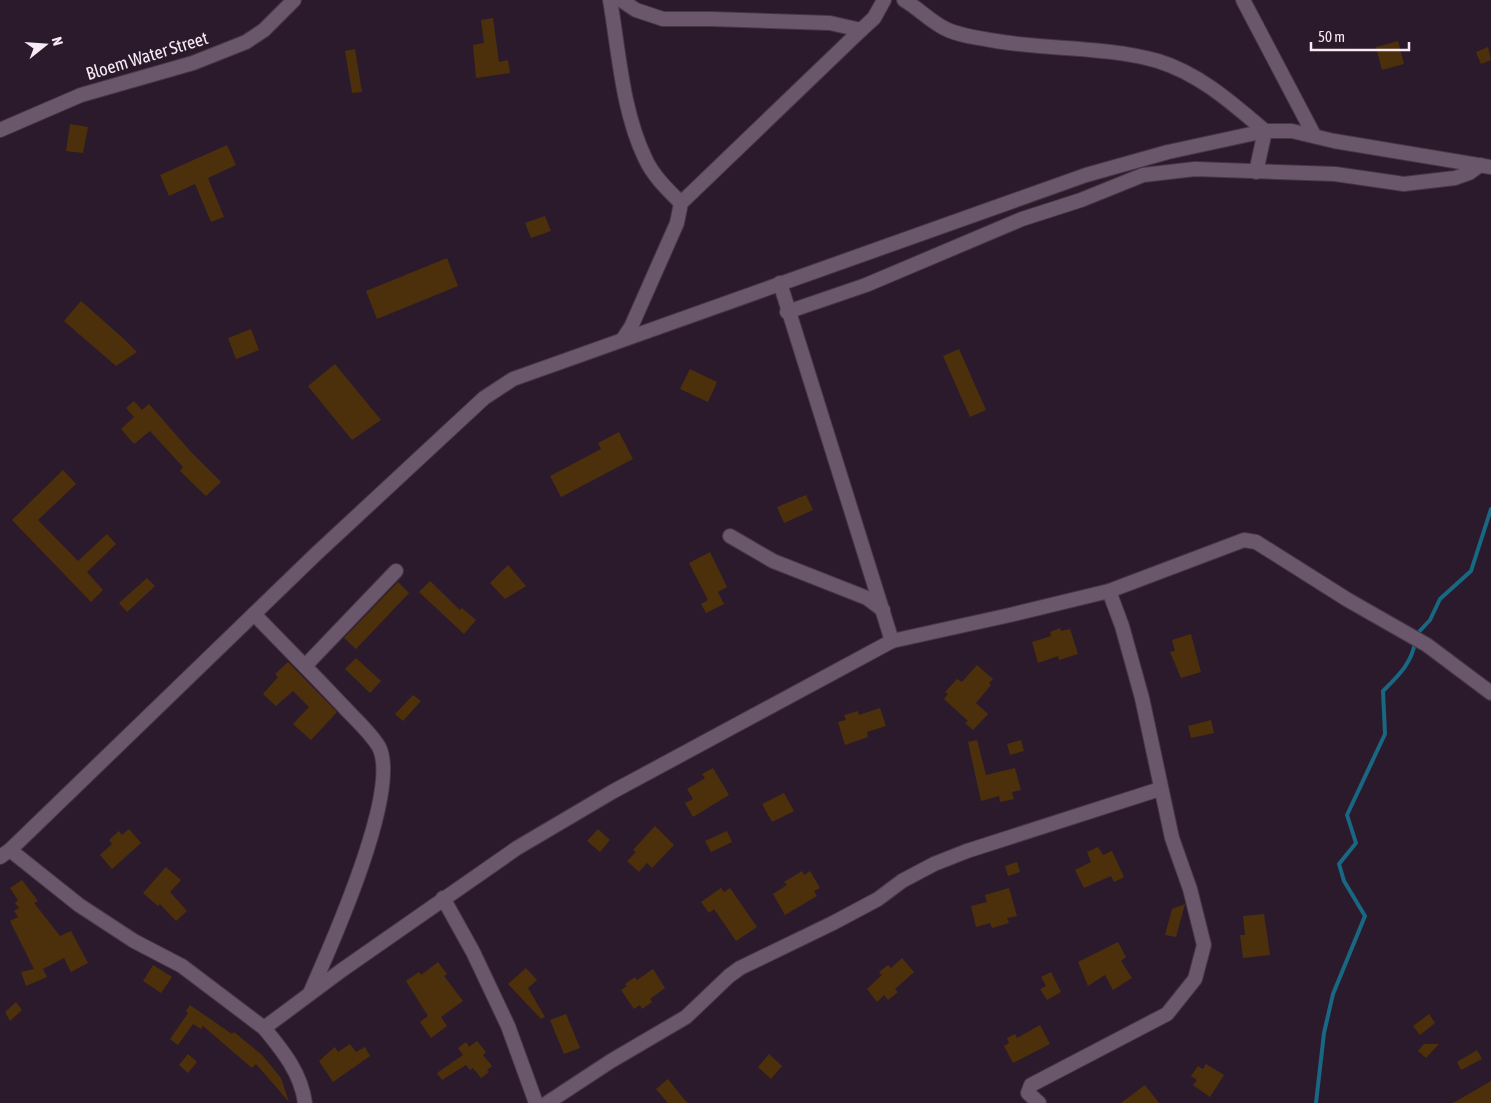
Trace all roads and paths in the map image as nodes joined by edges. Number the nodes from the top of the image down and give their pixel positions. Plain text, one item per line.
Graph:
1 (294, 0) edge
2 (610, 0) edge
3 (622, 0) edge
4 (884, 0) edge
5 (904, 0) edge
6 (1244, 0) edge
7 (861, 30) junction
8 (0, 130) edge
9 (1265, 131) junction
10 (1314, 135) junction
11 (1486, 166) edge
12 (1256, 172) junction
13 (681, 203) junction
14 (780, 283) junction
15 (788, 312) junction
16 (623, 339) junction
17 (730, 536) dead end
18 (396, 571) dead end
19 (1108, 591) junction
20 (883, 610) junction
21 (254, 614) junction
22 (892, 641) junction
23 (305, 666) junction
24 (1491, 693) edge
25 (1160, 790) junction
26 (5, 853) edge
27 (443, 898) junction
28 (309, 994) junction
29 (264, 1028) junction
30 (305, 1103) edge
31 (536, 1103) edge
32 (546, 1103) edge
33 (1039, 1103) edge

1 - 8 street, Bloem Water Street
2 - 13 street
3 - 7 street
4 - 7 street
5 - 9 street
6 - 10 street
7 - 13 street
9 - 10 street
9 - 12 street
9 - 14 street
10 - 11 street
11 - 12 street
12 - 15 street
13 - 16 street
14 - 15 street
14 - 16 street
15 - 20 street
16 - 21 street
17 - 20 street
18 - 23 street
19 - 22 street
19 - 24 street
19 - 25 street
20 - 22 street
21 - 23 street
21 - 26 street
22 - 27 street
23 - 28 street
25 - 32 street
25 - 33 street
26 - 29 street
27 - 28 street
27 - 31 street
28 - 29 street
29 - 30 street

